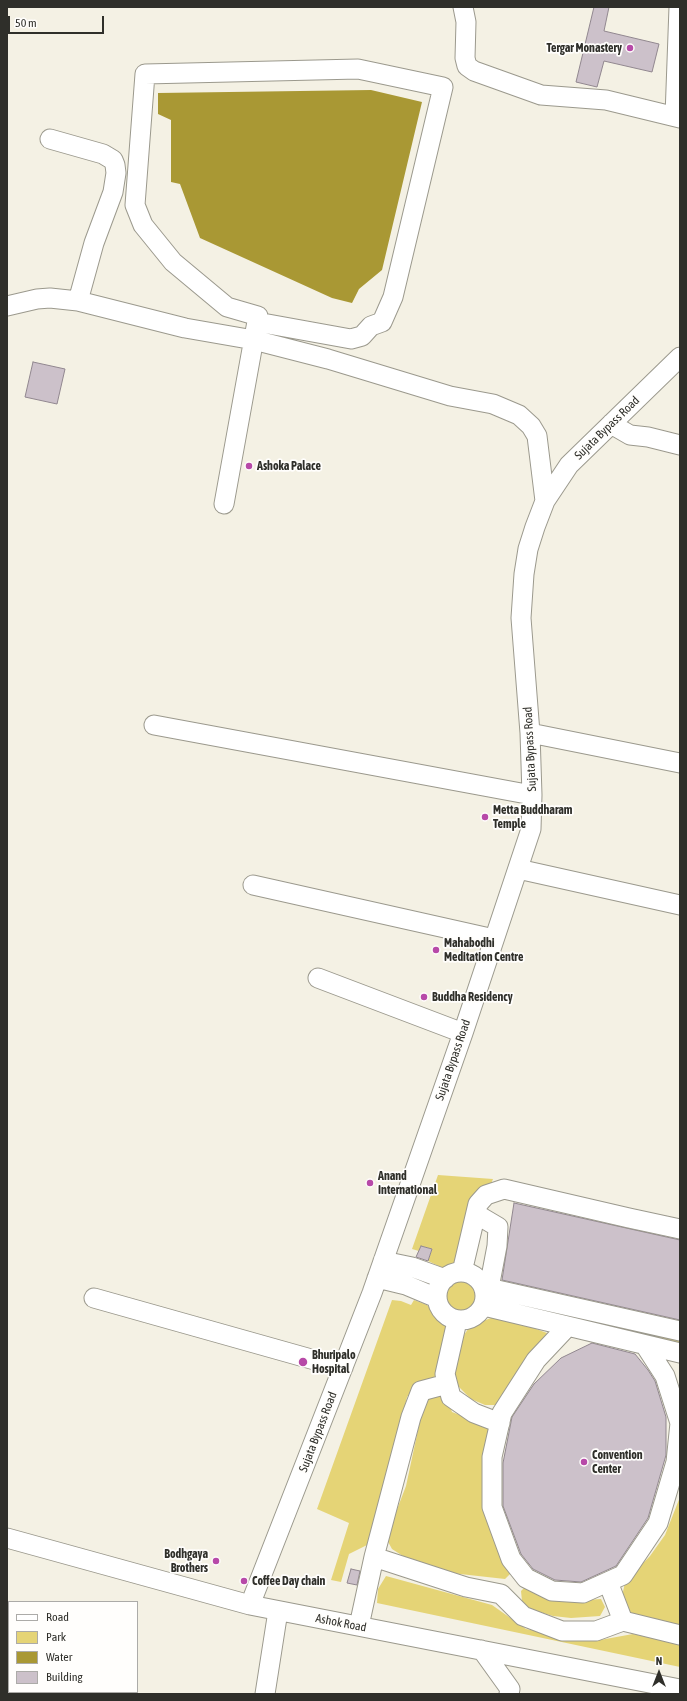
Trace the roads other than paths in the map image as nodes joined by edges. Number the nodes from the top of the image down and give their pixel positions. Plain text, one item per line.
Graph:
1 (462, 7) edge
2 (679, 7) edge
3 (677, 117) edge
4 (50, 139) dead end
5 (78, 301) junction
6 (7, 306) edge
7 (255, 331) junction
8 (680, 357) edge
9 (621, 430) junction
10 (680, 445) edge
11 (545, 501) junction
12 (224, 504) dead end
13 (154, 725) dead end
14 (530, 733) junction
15 (680, 763) edge
16 (532, 795) junction
17 (518, 869) junction
18 (253, 885) dead end
19 (680, 905) edge
20 (494, 940) junction
21 (318, 978) dead end
22 (463, 1033) junction
23 (476, 1214) junction
24 (680, 1229) edge
25 (380, 1269) junction
26 (462, 1272) junction
27 (445, 1279) junction
28 (487, 1288) junction
29 (94, 1298) dead end
30 (437, 1298) junction
31 (484, 1306) junction
32 (457, 1321) junction
33 (568, 1326) junction
34 (680, 1331) edge
35 (645, 1345) junction
36 (680, 1353) edge
37 (343, 1368) junction
38 (447, 1384) junction
39 (500, 1423) junction
40 (679, 1451) edge
41 (7, 1538) edge
42 (374, 1557) junction
43 (526, 1578) junction
44 (608, 1582) junction
45 (501, 1594) junction
46 (250, 1605) junction
47 (278, 1611) junction
48 (623, 1622) junction
49 (359, 1626) junction
50 (680, 1635) edge
51 (482, 1650) junction
52 (680, 1689) edge
53 (265, 1694) edge
54 (509, 1694) edge

1 - 3 street
2 - 3 street
4 - 5 street
5 - 6 street
5 - 7 street
7 - 7 street
7 - 11 street
7 - 12 street
8 - 9 street, Sujata Bypass Road
9 - 10 street
9 - 11 street, Sujata Bypass Road
11 - 14 street, Sujata Bypass Road
13 - 16 street
14 - 15 street
14 - 16 street, Sujata Bypass Road
16 - 17 street, Sujata Bypass Road
17 - 19 street
17 - 20 street, Sujata Bypass Road
18 - 20 street
20 - 22 street, Sujata Bypass Road
21 - 22 street
22 - 25 street, Sujata Bypass Road
23 - 24 street
23 - 26 street
23 - 28 street
25 - 27 street
25 - 30 street
25 - 37 street, Sujata Bypass Road
26 - 27 street
26 - 28 street
27 - 30 street
28 - 31 street
28 - 34 street
29 - 37 street
30 - 32 street
31 - 32 street
31 - 33 street
32 - 38 street
33 - 35 street
33 - 39 street
35 - 36 street
35 - 40 street
37 - 46 street, Sujata Bypass Road
38 - 39 street
38 - 42 street
39 - 43 street
40 - 44 street
41 - 46 street, Ashok Road
42 - 45 street
42 - 49 street
43 - 44 street
43 - 45 street
44 - 48 street
45 - 48 street
46 - 47 street, Ashok Road
47 - 49 street, Ashok Road
47 - 53 street
48 - 50 street
49 - 51 street, Ashok Road
51 - 52 street, Ashok Road
51 - 54 street

